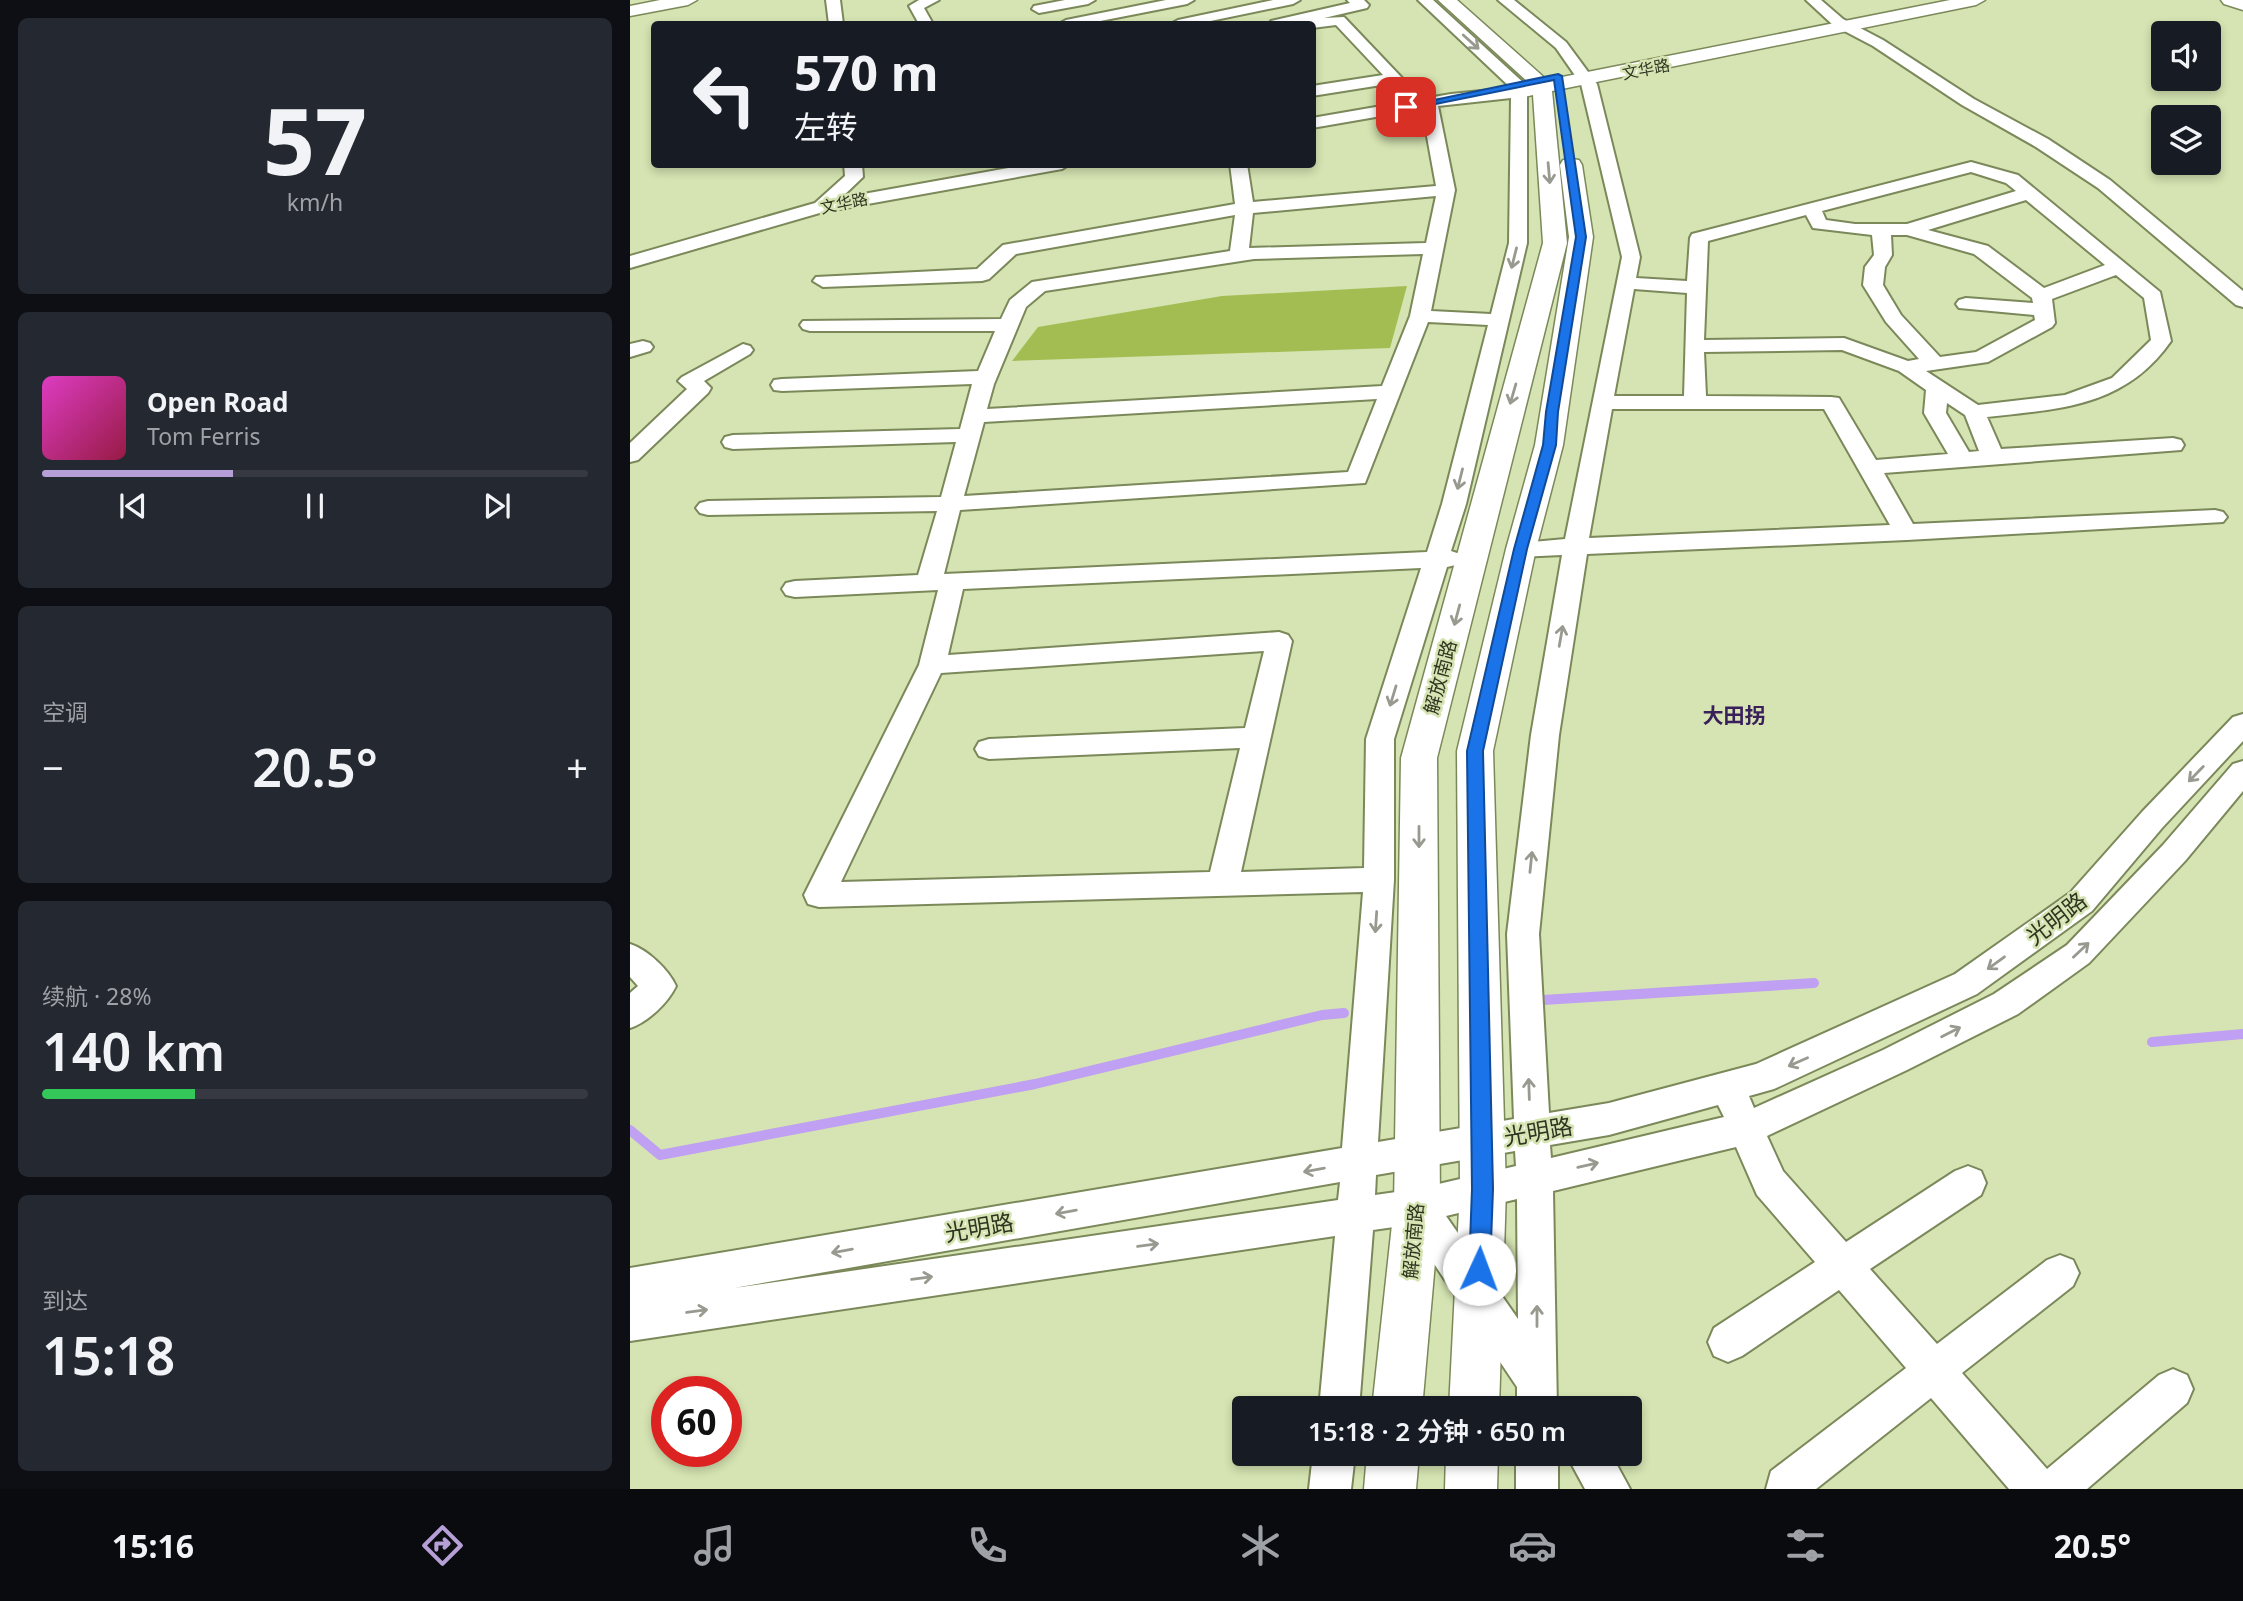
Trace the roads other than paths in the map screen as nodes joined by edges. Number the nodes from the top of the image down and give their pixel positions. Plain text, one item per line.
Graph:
1 (657, 0) edge
2 (688, 0) edge
3 (833, 0) edge
4 (932, 0) edge
5 (1088, 0) edge
6 (1186, 0) edge
7 (1194, 0) edge
8 (1293, 0) edge
9 (1354, 0) edge
10 (1425, 0) edge
11 (1447, 0) edge
12 (1479, 0) edge
13 (1505, 0) edge
14 (1813, 0) edge
15 (1939, 0) edge
16 (1976, 0) edge
17 (2230, 0) edge
18 (630, 5) edge
19 (2243, 5) edge
20 (1039, 9) dead end
21 (630, 11) edge
22 (836, 21) edge
23 (924, 21) edge
24 (1081, 21) edge
25 (1219, 21) edge
26 (1290, 21) edge
27 (1316, 23) edge
28 (1844, 25) junction
29 (1550, 82) junction
30 (1316, 90) edge
31 (1429, 103) junction
32 (1316, 122) edge
33 (853, 168) edge
34 (1040, 168) edge
35 (1239, 168) edge
36 (1446, 190) junction
37 (2029, 193) junction
38 (821, 207) junction
39 (1245, 208) junction
40 (1812, 208) junction
41 (1881, 230) junction
42 (1908, 230) junction
43 (1434, 248) junction
44 (1240, 255) junction
45 (630, 262) edge
46 (2118, 267) junction
47 (974, 275) junction
48 (823, 281) dead end
49 (1626, 283) junction
50 (1697, 288) junction
51 (1030, 293) junction
52 (2243, 301) edge
53 (2043, 303) junction
54 (1966, 304) dead end
55 (1420, 316) junction
56 (1499, 320) junction
57 (810, 325) dead end
58 (1008, 325) junction
59 (1695, 346) junction
60 (743, 350) dead end
61 (1935, 364) junction
62 (1906, 368) junction
63 (986, 377) junction
64 (782, 385) dead end
65 (1937, 388) junction
66 (1390, 392) junction
67 (1602, 402) junction
68 (1695, 402) junction
69 (1974, 412) junction
70 (972, 425) junction
71 (733, 442) dead end
72 (2173, 445) dead end
73 (630, 455) edge
74 (1993, 456) junction
75 (1962, 459) junction
76 (1870, 468) junction
77 (951, 503) junction
78 (708, 508) dead end
79 (2215, 517) dead end
80 (1907, 533) junction
81 (1576, 545) junction
82 (1521, 549) junction
83 (1472, 558) junction
84 (1436, 560) junction
85 (941, 581) junction
86 (795, 589) dead end
87 (932, 665) junction
88 (2243, 724) edge
89 (1257, 737) junction
90 (989, 749) dead end
91 (2243, 771) edge
92 (1380, 880) junction
93 (1223, 884) junction
94 (630, 957) edge
95 (630, 1014) edge
96 (1728, 1087) junction
97 (1747, 1128) junction
98 (1531, 1132) junction
99 (1482, 1141) junction
100 (1417, 1152) junction
101 (1359, 1162) junction
102 (1533, 1178) junction
103 (1968, 1183) dead end
104 (1483, 1189) junction
105 (1417, 1206) junction
106 (1355, 1215) junction
107 (1843, 1266) junction
108 (2060, 1273) dead end
109 (630, 1287) edge
110 (1478, 1296) junction
111 (630, 1322) edge
112 (1728, 1342) dead end
113 (1934, 1371) junction
114 (2173, 1389) dead end
115 (1340, 1396) edge
116 (1398, 1396) edge
117 (1474, 1396) edge
118 (1540, 1396) edge
119 (1543, 1396) edge
120 (1333, 1466) edge
121 (1392, 1466) edge
122 (1472, 1466) edge
123 (1537, 1466) edge
124 (1595, 1466) edge
125 (1786, 1486) dead end
126 (1330, 1489) edge
127 (1390, 1489) edge
128 (1471, 1489) edge
129 (1537, 1489) edge
130 (1609, 1489) edge
131 (2036, 1489) edge
132 (2055, 1489) edge

1 - 18 main road
2 - 21 main road
3 - 22 street
4 - 23 street
5 - 20 street
6 - 24 street
7 - 25 street
8 - 25 street
9 - 26 street
10 -> 29 street
11 - 29 main road
12 - 29 main road
13 - 29 street
14 - 28 street
15 - 28 main road, 文华路
16 - 28 main road, 文华路
17 - 19 main road
27 - 30 street
28 - 29 main road, 文华路
28 - 52 street
29 - 31 street, 文华路
29 - 49 street
29 -> 56 street
29 - 82 main road
29 -> 83 main road, 解放南路
31 - 32 street, 文华路
31 - 36 street
33 - 38 street
34 - 38 street, 文华路
35 - 39 street
36 - 39 street
36 - 43 street
37 - 40 street
37 - 42 street
37 - 46 street
38 - 45 street, 文华路
39 - 44 street
39 - 47 street
40 - 41 street
40 - 50 street
41 - 42 street
41 - 61 street
42 - 53 street
43 - 44 street
43 - 55 street
44 - 51 street
46 - 53 street
46 - 69 street
47 - 48 street
47 - 51 street
49 - 50 street
49 - 67 street
50 - 59 street
51 - 58 street
53 - 54 street
53 - 61 street
55 - 56 street
55 - 66 street
56 -> 84 street
57 - 58 street
58 - 63 street
59 - 62 street
59 - 68 street
60 - 73 street
61 - 62 street
62 - 65 street
63 - 64 street
63 - 70 street
65 - 69 street
65 - 75 street
66 - 70 street
66 - 77 street
67 - 68 street
67 - 81 street
68 - 76 street
69 - 74 street
70 - 71 street
70 - 77 street
72 - 74 street
74 - 75 street
75 - 76 street
76 - 80 street
77 - 78 street
77 - 85 street
79 - 80 street
80 - 81 street
81 - 82 street
98 -> 81 street
82 - 99 main road
83 - 84 street
83 -> 100 main road, 解放南路
84 - 85 street
84 -> 92 street
85 - 86 street
85 - 87 street
87 - 89 street
87 - 93 street
88 -> 96 street, 光明路
89 - 90 street
89 - 93 street
97 -> 91 street, 光明路
92 - 93 street
92 -> 101 street
94 - 95 street
96 - 97 street
96 - 98 street, 光明路
102 -> 97 street, 光明路
97 - 107 street
98 - 99 street, 光明路
98 - 102 street
99 - 100 street, 光明路
99 - 104 main road
100 - 101 street, 光明路
100 - 105 main road, 解放南路
101 - 106 street
101 -> 109 street, 光明路
102 - 104 street, 光明路
119 -> 102 street
103 - 107 street
104 - 105 street, 光明路
104 - 110 main road
105 - 106 street, 光明路
105 - 110 street
105 - 116 main road, 解放南路
111 -> 106 street, 光明路
106 - 115 street
107 - 112 street
107 - 113 street
108 - 113 street
110 - 117 main road
110 - 118 street
113 - 125 street
113 - 131 street
114 - 132 street
120 - 126 street
121 - 127 main road
122 - 128 main road
123 - 129 street
124 - 130 street

